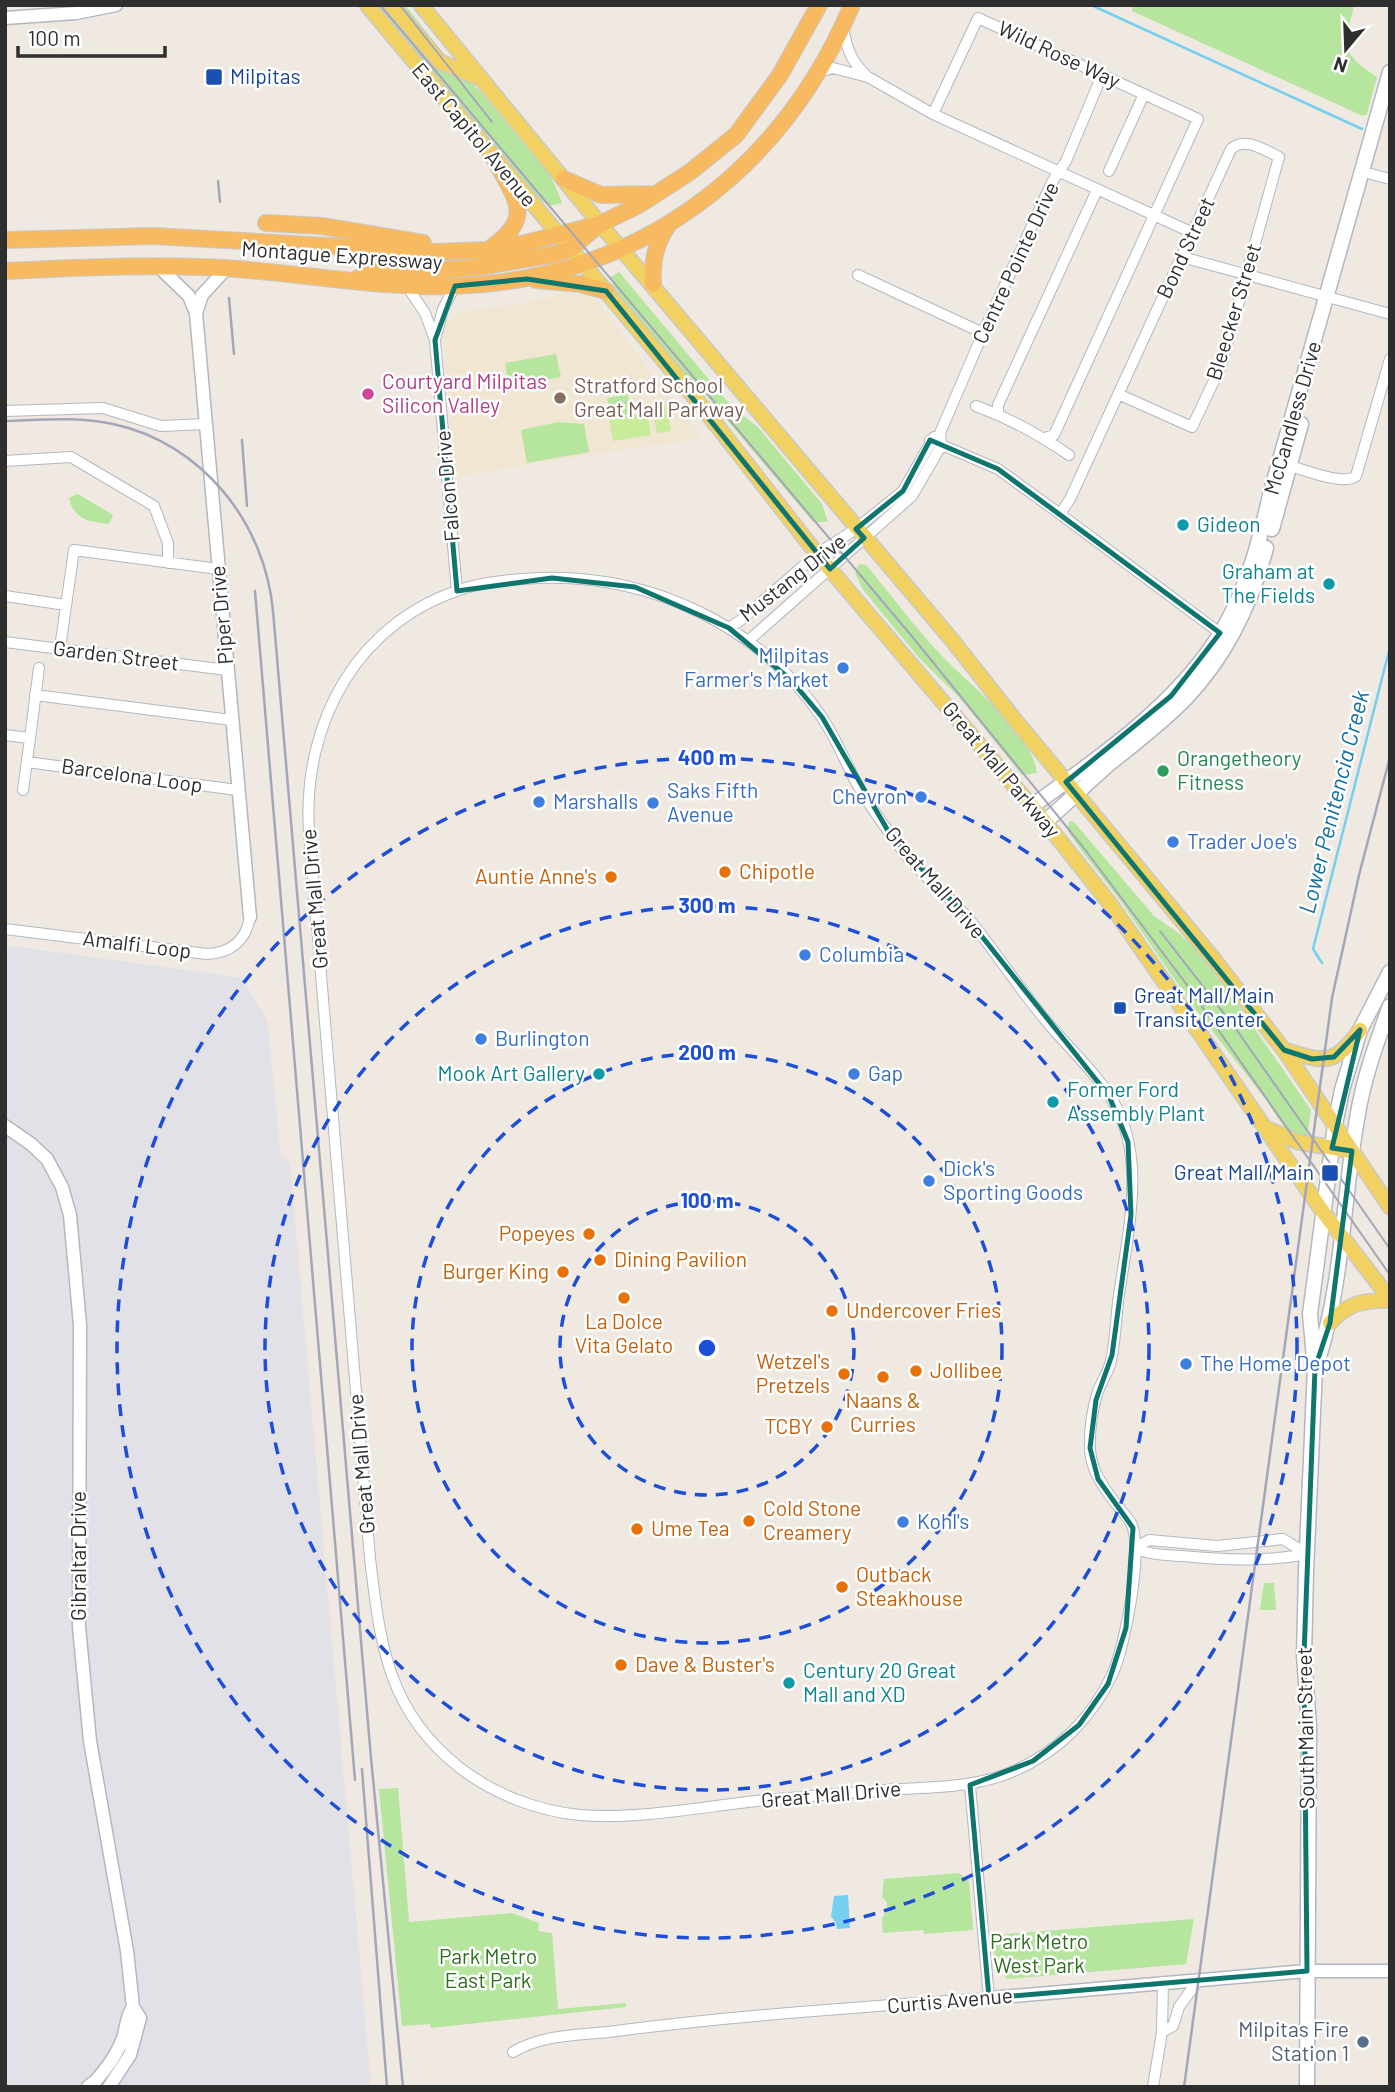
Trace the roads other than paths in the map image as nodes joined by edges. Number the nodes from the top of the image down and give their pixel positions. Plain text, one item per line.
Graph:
1 (116, 5) edge
2 (367, 5) edge
3 (391, 5) edge
4 (421, 5) edge
5 (819, 5) edge
6 (852, 5) edge
7 (5, 19) edge
8 (843, 25) junction
9 (818, 72) junction
10 (1390, 72) edge
11 (1102, 75) junction
12 (868, 77) junction
13 (481, 79) junction
14 (1144, 94) junction
15 (933, 114) junction
16 (1386, 115) edge
17 (1279, 157) joint
18 (494, 158) junction
19 (1058, 172) junction
20 (1109, 172) dead end
21 (1371, 174) junction
22 (564, 179) junction
23 (1390, 180) edge
24 (1097, 190) junction
25 (656, 194) junction
26 (1154, 216) junction
27 (671, 221) junction
28 (266, 223) dead end
29 (600, 224) junction
30 (1193, 233) junction
31 (558, 235) junction
32 (5, 240) edge
33 (570, 248) junction
34 (623, 249) junction
35 (488, 250) junction
36 (460, 251) junction
37 (1182, 257) junction
38 (583, 264) junction
39 (159, 267) junction
40 (226, 268) junction
41 (5, 271) edge
42 (1247, 274) junction
43 (858, 275) dead end
44 (527, 279) junction
45 (349, 281) junction
46 (653, 284) junction
47 (406, 285) junction
48 (455, 286) junction
49 (606, 290) junction
50 (1331, 298) junction
51 (196, 313) junction
52 (1390, 314) edge
53 (983, 333) junction
54 (435, 340) junction
55 (1390, 359) edge
56 (1118, 394) junction
57 (976, 406) dead end
58 (5, 411) edge
59 (998, 414) junction
60 (205, 424) junction
61 (940, 433) junction
62 (1045, 438) junction
63 (930, 440) junction
64 (941, 446) junction
65 (1069, 455) dead end
66 (5, 460) edge
67 (1290, 466) junction
68 (1060, 514) junction
69 (860, 533) junction
70 (817, 554) junction
71 (168, 563) junction
72 (218, 569) junction
73 (830, 569) junction
74 (457, 591) junction
75 (5, 596) edge
76 (66, 605) junction
77 (729, 628) junction
78 (1220, 634) junction
79 (748, 641) junction
80 (5, 642) edge
81 (60, 648) junction
82 (39, 668) dead end
83 (227, 670) junction
84 (35, 695) junction
85 (231, 720) junction
86 (5, 735) edge
87 (30, 737) junction
88 (27, 762) junction
89 (1066, 782) junction
90 (23, 790) dead end
91 (237, 790) junction
92 (1076, 794) junction
93 (1032, 806) junction
94 (1045, 822) junction
95 (250, 917) joint
96 (5, 929) edge
97 (1390, 972) edge
98 (1390, 1006) edge
99 (1386, 1027) edge
100 (1360, 1030) junction
101 (1284, 1050) junction
102 (1335, 1125) junction
103 (5, 1126) edge
104 (1266, 1129) junction
105 (1332, 1148) junction
106 (1352, 1151) junction
107 (1390, 1207) edge
108 (1323, 1212) junction
109 (1342, 1235) junction
110 (1390, 1299) edge
111 (1330, 1323) junction
112 (1315, 1368) junction
113 (1135, 1548) junction
114 (1307, 1554) junction
115 (970, 1785) junction
116 (1307, 1971) junction
117 (1390, 1971) edge
118 (1199, 1979) junction
119 (1163, 1982) junction
120 (989, 1998) junction
121 (133, 2007) junction
122 (1162, 2032) junction
123 (513, 2052) dead end
124 (92, 2086) edge
125 (109, 2087) edge
126 (1153, 2087) edge
127 (1307, 2087) edge

1 - 7 street
2 - 18 main road, East Capitol Avenue
3 - 13 main road
4 - 13 main road, East Capitol Avenue
5 - 25 highway, Montague Expressway
6 - 8 highway, Montague Expressway
8 - 9 highway, Montague Expressway
8 - 12 street, Centre Pointe Drive
9 - 12 street, Centre Pointe Drive
9 - 27 highway, Montague Expressway
10 - 16 main road, McCandless Drive
11 - 14 street, Wild Rose Way
11 - 15 street, Wild Rose Way
11 - 19 street
12 - 15 street, Centre Pointe Drive
13 - 22 main road, East Capitol Avenue
14 - 20 street
14 - 26 street, Wild Rose Way
15 - 19 street, Centre Pointe Drive
16 - 21 main road, McCandless Drive
16 - 50 main road, McCandless Drive
17 - 30 street, Bond Street
17 - 42 street, Bleecker Street
18 - 31 main road, East Capitol Avenue
18 - 35 highway
19 - 24 street
19 - 53 street, Centre Pointe Drive
21 - 23 street
21 - 50 main road, McCandless Drive
22 - 25 highway
22 - 29 main road, East Capitol Avenue
24 - 26 street
24 - 59 street
25 - 29 highway, Montague Expressway
26 - 30 street
26 - 62 street
27 - 34 highway, Montague Expressway
27 - 46 highway
28 - 36 highway
29 - 31 highway, Montague Expressway
29 - 33 highway
29 - 34 main road, Great Mall Parkway
30 - 37 street, Bond Street
31 - 33 main road, East Capitol Avenue
31 - 35 highway, Montague Expressway
32 - 36 highway, Montague Expressway
33 - 38 main road, East Capitol Avenue
33 - 45 highway
34 - 38 highway, Montague Expressway
34 - 46 main road, Great Mall Parkway
35 - 36 highway, Montague Expressway
37 - 42 street
37 - 56 street, Bond Street
38 - 44 highway, Montague Expressway
38 - 49 main road, Great Mall Parkway
39 - 40 highway, Montague Expressway
39 - 41 highway, Montague Expressway
39 - 51 street, Piper Drive
40 - 45 highway, Montague Expressway
40 - 51 street
42 - 50 street
42 - 56 street, Bleecker Street
43 - 53 street
44 - 48 highway, Montague Expressway
44 - 49 highway
45 - 47 highway, Montague Expressway
46 - 69 main road, Great Mall Parkway
47 - 48 highway, Montague Expressway
47 - 54 street, Falcon Drive
48 - 54 street, Falcon Drive
49 - 70 main road, Great Mall Parkway
50 - 52 street
50 - 67 main road, McCandless Drive
50 - 78 main road, McCandless Drive
51 - 60 street, Piper Drive
53 - 61 street, Centre Pointe Drive
54 - 74 street, Falcon Drive
55 - 67 street
56 - 68 street, Bond Street
57 - 59 street
58 - 60 street
59 - 62 street
60 - 72 street, Piper Drive
61 - 63 street
61 - 64 street, Centre Pointe Drive
62 - 65 street
63 - 64 street
63 - 69 street
64 - 68 street
64 - 69 street
66 - 71 street
67 - 92 main road, McCandless Drive
68 - 78 street
69 - 70 street, Mustang Drive
69 - 73 street
69 - 89 main road, Great Mall Parkway
70 - 73 main road, Great Mall Parkway
70 - 77 street, Mustang Drive
71 - 72 street
71 - 76 street
72 - 83 street, Piper Drive
73 - 79 street, Mustang Drive
73 - 93 main road, Great Mall Parkway
74 - 77 street, Great Mall Drive
74 - 115 street, Great Mall Drive
75 - 76 street
76 - 81 street
77 - 79 street, Great Mall Drive
78 - 89 main road, McCandless Drive
79 - 113 street, Great Mall Drive
80 - 81 street, Garden Street
81 - 83 street, Garden Street
82 - 84 street
83 - 85 street, Piper Drive
84 - 85 street
84 - 87 street
85 - 91 street, Piper Drive
86 - 87 street
87 - 88 street
88 - 90 street
88 - 91 street, Barcelona Loop
89 - 92 main road, Great Mall Parkway
89 - 93 main road, McCandless Drive
91 - 95 street, Piper Drive
92 - 94 main road, McCandless Drive
92 - 101 main road, Great Mall Parkway
93 - 94 main road, Great Mall Parkway
94 - 104 main road, Great Mall Parkway
95 - 96 street, Amalfi Loop
97 - 100 main road, South Main Street
98 - 99 main road, South Main Street
99 - 106 main road, South Main Street
100 - 101 main road
100 - 102 main road, South Main Street
101 - 102 main road, Great Mall Parkway
102 - 105 main road, South Main Street
102 - 106 main road, Great Mall Parkway
103 - 121 street, Gibraltar Drive
104 - 105 main road
104 - 108 main road, Great Mall Parkway
105 - 106 main road
105 - 108 main road, South Main Street
106 - 107 main road, Great Mall Parkway
106 - 109 main road, South Main Street
108 - 109 main road, Great Mall Parkway
108 - 112 main road, South Main Street
109 - 110 main road, Great Mall Parkway
109 - 111 main road, South Main Street
110 - 111 main road
111 - 112 main road, South Main Street
112 - 114 main road, South Main Street
113 - 114 street
113 - 114 street
113 - 115 street, Great Mall Drive
114 - 116 main road, South Main Street
115 - 120 street
116 - 117 street, Curtis Avenue
116 - 118 street, Curtis Avenue
116 - 127 main road, South Main Street
118 - 119 street, Curtis Avenue
118 - 122 street
119 - 120 street, Curtis Avenue
119 - 122 street
120 - 123 street, Curtis Avenue
121 - 124 street, Gibraltar Drive
121 - 125 street, Gibraltar Drive
122 - 126 street

